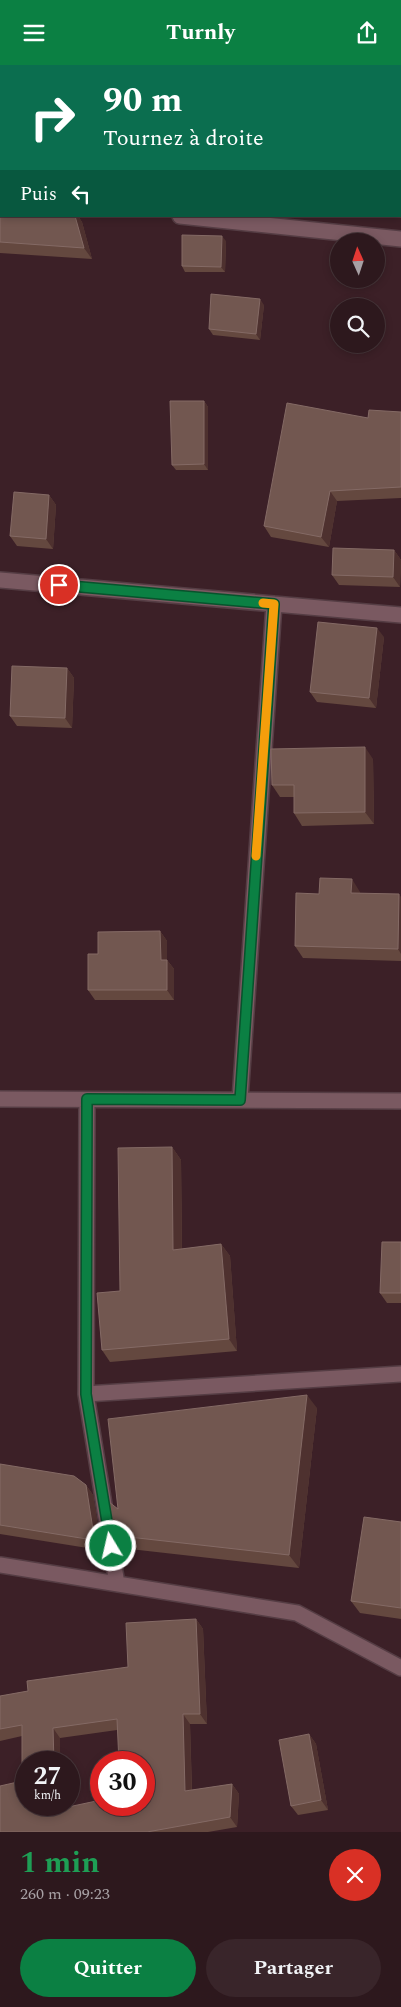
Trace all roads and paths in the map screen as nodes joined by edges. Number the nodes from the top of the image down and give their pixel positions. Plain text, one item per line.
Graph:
1 (199, 217) edge
2 (275, 221) edge
3 (401, 239) edge
4 (0, 579) edge
5 (274, 604) junction
6 (401, 615) edge
7 (0, 1099) edge
8 (87, 1099) junction
9 (240, 1100) junction
10 (401, 1101) edge
11 (401, 1374) edge
12 (86, 1394) junction
13 (0, 1565) edge
14 (117, 1584) junction
15 (401, 1667) edge

1 - 2 street
2 - 3 street
4 - 5 street
5 - 6 street
5 - 9 street
7 - 8 street
8 - 9 street
8 - 12 street
9 - 10 street
11 - 12 street
12 - 14 street
13 - 14 street
14 - 15 street

